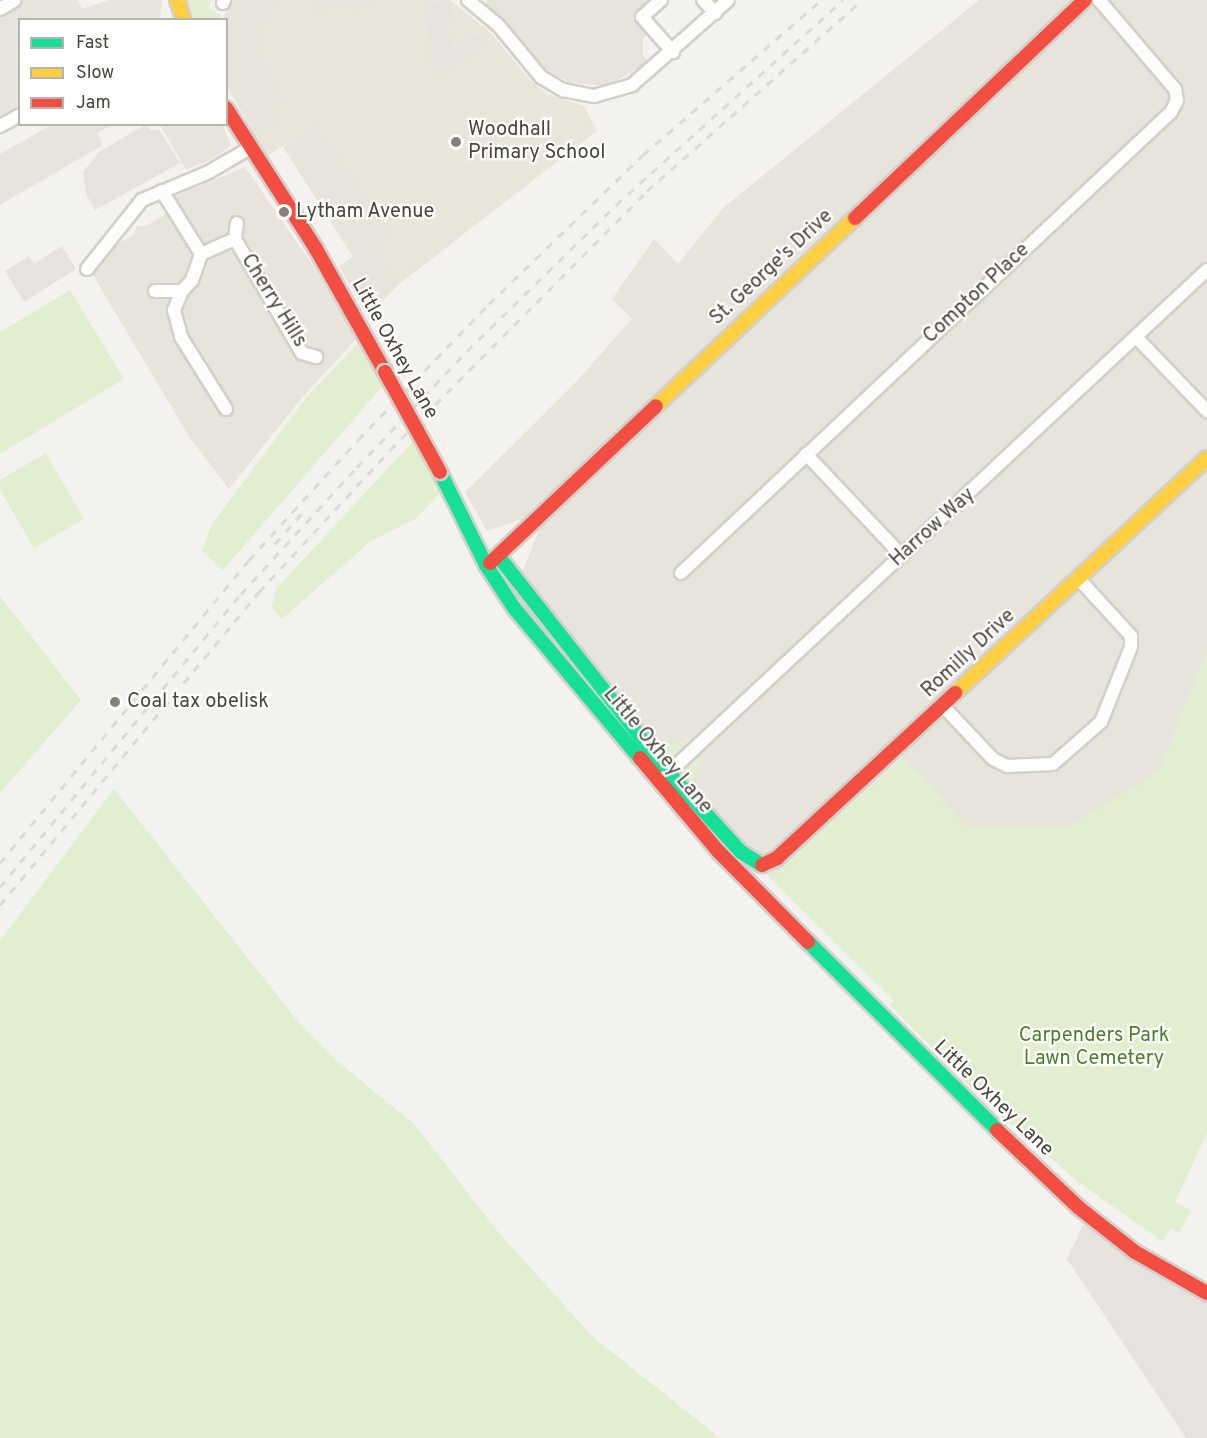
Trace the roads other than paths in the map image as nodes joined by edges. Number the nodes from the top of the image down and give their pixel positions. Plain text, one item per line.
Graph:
1 (15, 0) edge
2 (177, 0) edge
3 (468, 0) edge
4 (661, 0) edge
5 (703, 0) edge
6 (728, 0) edge
7 (1085, 0) edge
8 (1099, 0) edge
9 (0, 9) edge
10 (715, 13) junction
11 (183, 18) edge
12 (673, 52) junction
13 (228, 111) edge
14 (18, 116) edge
15 (0, 126) edge
16 (250, 148) junction
17 (162, 191) junction
18 (237, 223) dead end
19 (235, 239) junction
20 (201, 254) junction
21 (87, 269) dead end
22 (1207, 270) edge
23 (155, 291) dead end
24 (182, 291) junction
25 (1137, 337) junction
26 (316, 357) dead end
27 (226, 409) dead end
28 (1207, 411) edge
29 (806, 454) junction
30 (1207, 458) edge
31 (902, 556) junction
32 (493, 561) junction
33 (681, 573) dead end
34 (1079, 579) junction
35 (942, 705) junction
36 (669, 773) junction
37 (657, 784) junction
38 (751, 861) joint
39 (1207, 1293) edge

1 - 9 street
2 - 11 street
3 - 12 street
4 - 12 street
5 - 10 street
6 - 10 street
7 - 32 street, St. George's Drive
8 - 29 street, Compton Place
10 - 12 street
13 - 16 street, Little Oxhey Lane
14 - 15 street
16 - 17 street
16 - 32 street, Little Oxhey Lane, bridge
17 - 20 street
17 - 21 street
18 - 19 street, Cherry Hills
19 - 20 street, Cherry Hills
19 - 26 street, Cherry Hills
20 - 24 street
22 - 25 street, Harrow Way
23 - 24 street
24 - 27 street
25 - 28 street
25 - 31 street, Harrow Way
29 - 31 street
29 - 33 street, Compton Place
30 - 34 street, Romilly Drive
31 - 36 street, Harrow Way
32 - 36 street, Little Oxhey Lane
32 - 37 street, Little Oxhey Lane
34 - 35 street, Romilly Drive
34 - 35 street
35 - 38 street, Romilly Drive
36 - 37 street, Harrow Way
36 - 38 street, Little Oxhey Lane
37 - 39 street, Little Oxhey Lane

